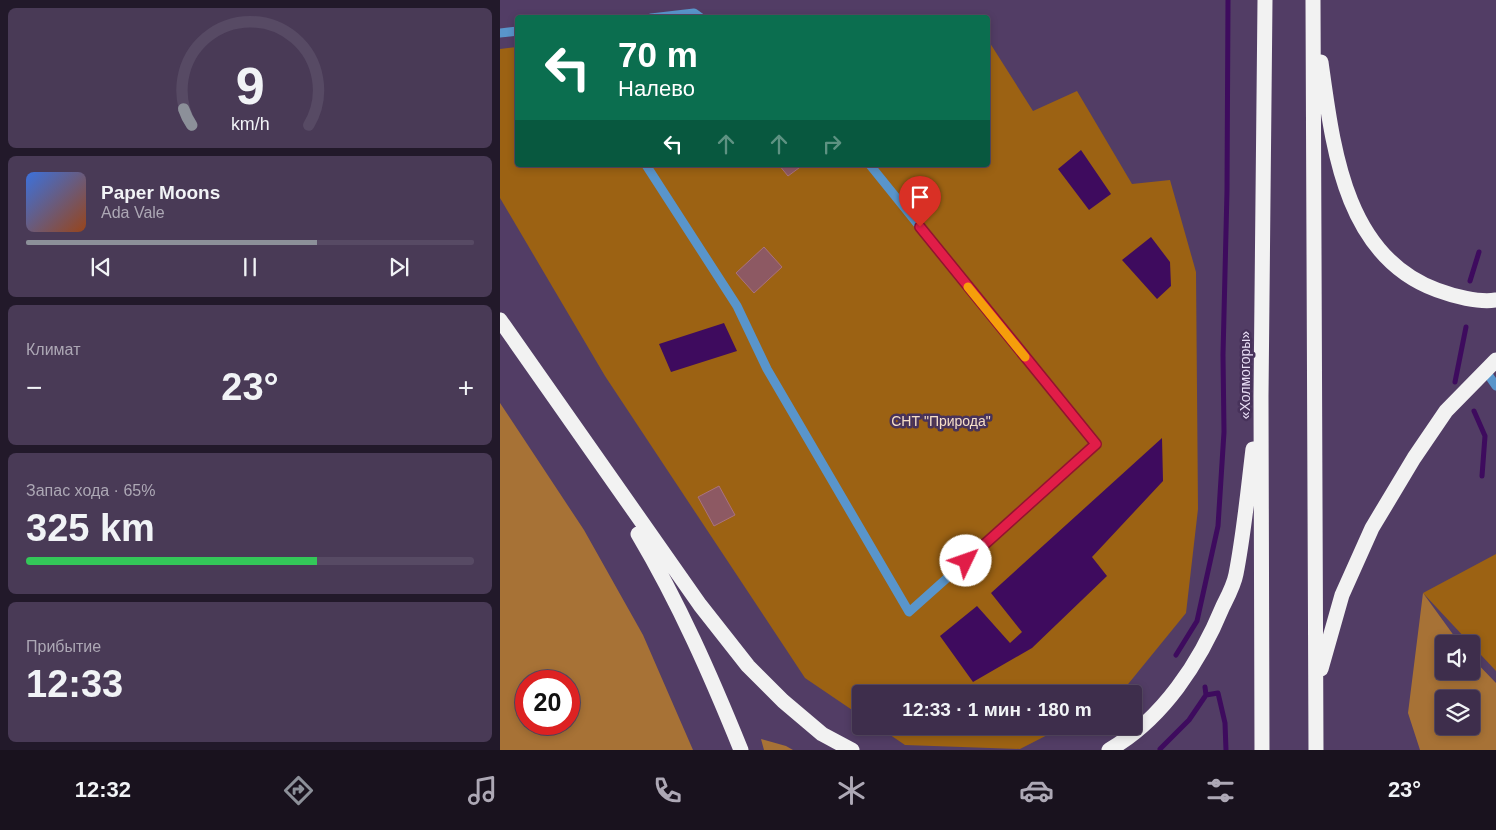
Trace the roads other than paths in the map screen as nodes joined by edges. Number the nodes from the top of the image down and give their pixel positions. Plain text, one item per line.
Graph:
1 (1265, 0) edge
2 (1312, 4) edge
3 (677, 15) edge
4 (697, 15) edge
5 (515, 31) edge
6 (500, 33) edge
7 (647, 167) edge
8 (872, 167) edge
9 (1496, 300) edge
10 (500, 320) edge
11 (1492, 367) edge
12 (1496, 386) edge
13 (1260, 396) junction
14 (589, 448) junction
15 (1316, 687) junction
16 (741, 750) edge
17 (852, 750) edge
18 (1109, 750) edge
19 (1262, 750) edge
20 (1316, 750) edge

1 - 13 highway, «Холмогоры»
2 - 9 highway
2 - 15 highway
3 - 4 lane
5 - 6 lane
7 - 8 lane
10 - 14 highway
11 - 12 lane
11 - 15 highway
13 - 18 highway
13 - 19 highway, «Холмогоры»
14 - 16 highway
14 - 17 highway
15 - 20 highway

